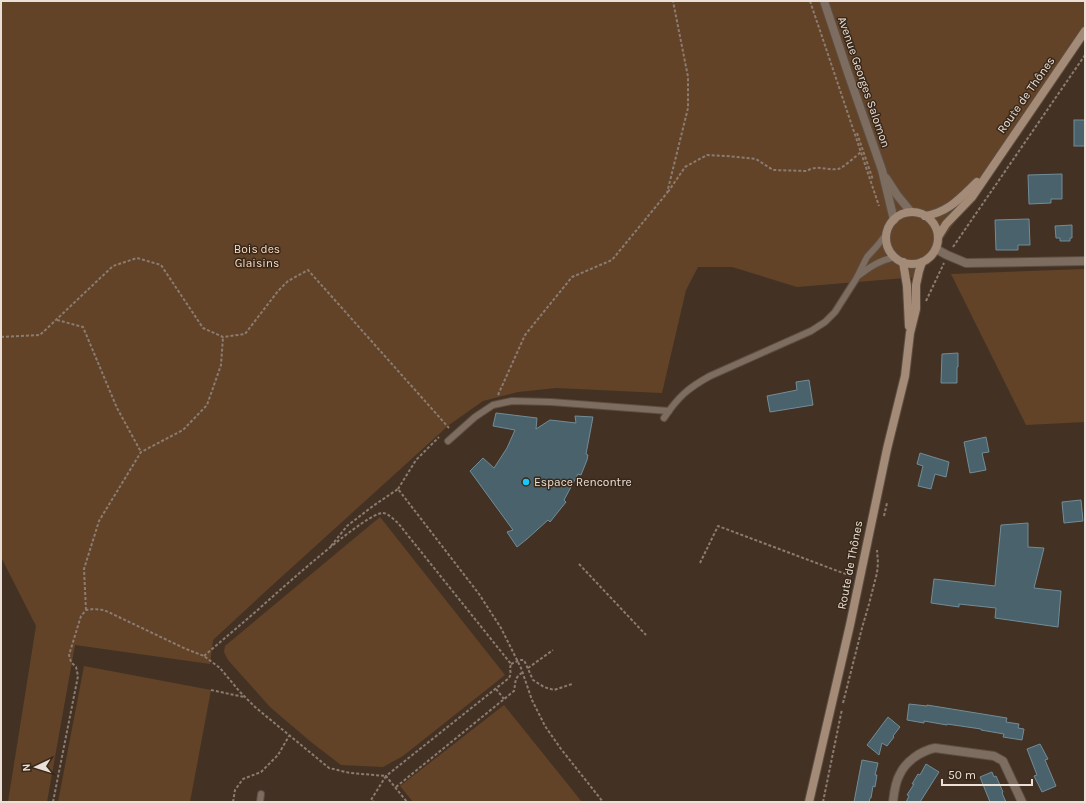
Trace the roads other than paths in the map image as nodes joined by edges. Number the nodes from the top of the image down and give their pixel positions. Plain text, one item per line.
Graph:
1 (824, 1) edge
2 (1085, 31) edge
3 (882, 170) junction
4 (987, 174) junction
5 (911, 212) junction
6 (925, 216) junction
7 (894, 220) junction
8 (887, 233) junction
9 (938, 237) junction
10 (936, 249) junction
11 (895, 257) junction
12 (1085, 261) edge
13 (903, 262) junction
14 (922, 262) junction
15 (856, 279) junction
16 (910, 332) junction
17 (669, 411) junction
18 (664, 418) dead end
19 (448, 441) dead end
20 (261, 794) dead end
21 (260, 802) edge
22 (809, 802) edge
23 (893, 802) edge
24 (1022, 802) edge

1 - 3 street, Avenue Georges Salomon
2 - 4 main road, Route de Thônes
3 - 5 street, Avenue Georges Salomon
3 - 7 street, Avenue Georges Salomon
4 - 6 main road, Route de Thônes
4 - 9 main road, Route de Thônes
5 - 6 main road
5 - 7 main road
6 - 9 main road
7 - 8 main road
8 - 11 main road
8 - 15 lane
9 - 10 main road
10 - 12 street
10 - 14 main road
11 - 13 main road
11 - 15 lane
13 - 14 main road
13 - 16 main road, Route de Thônes
14 - 16 main road, Route de Thônes
15 - 17 lane
16 - 22 main road, Route de Thônes
17 - 18 lane
17 - 19 lane
20 - 21 lane
23 - 24 street

